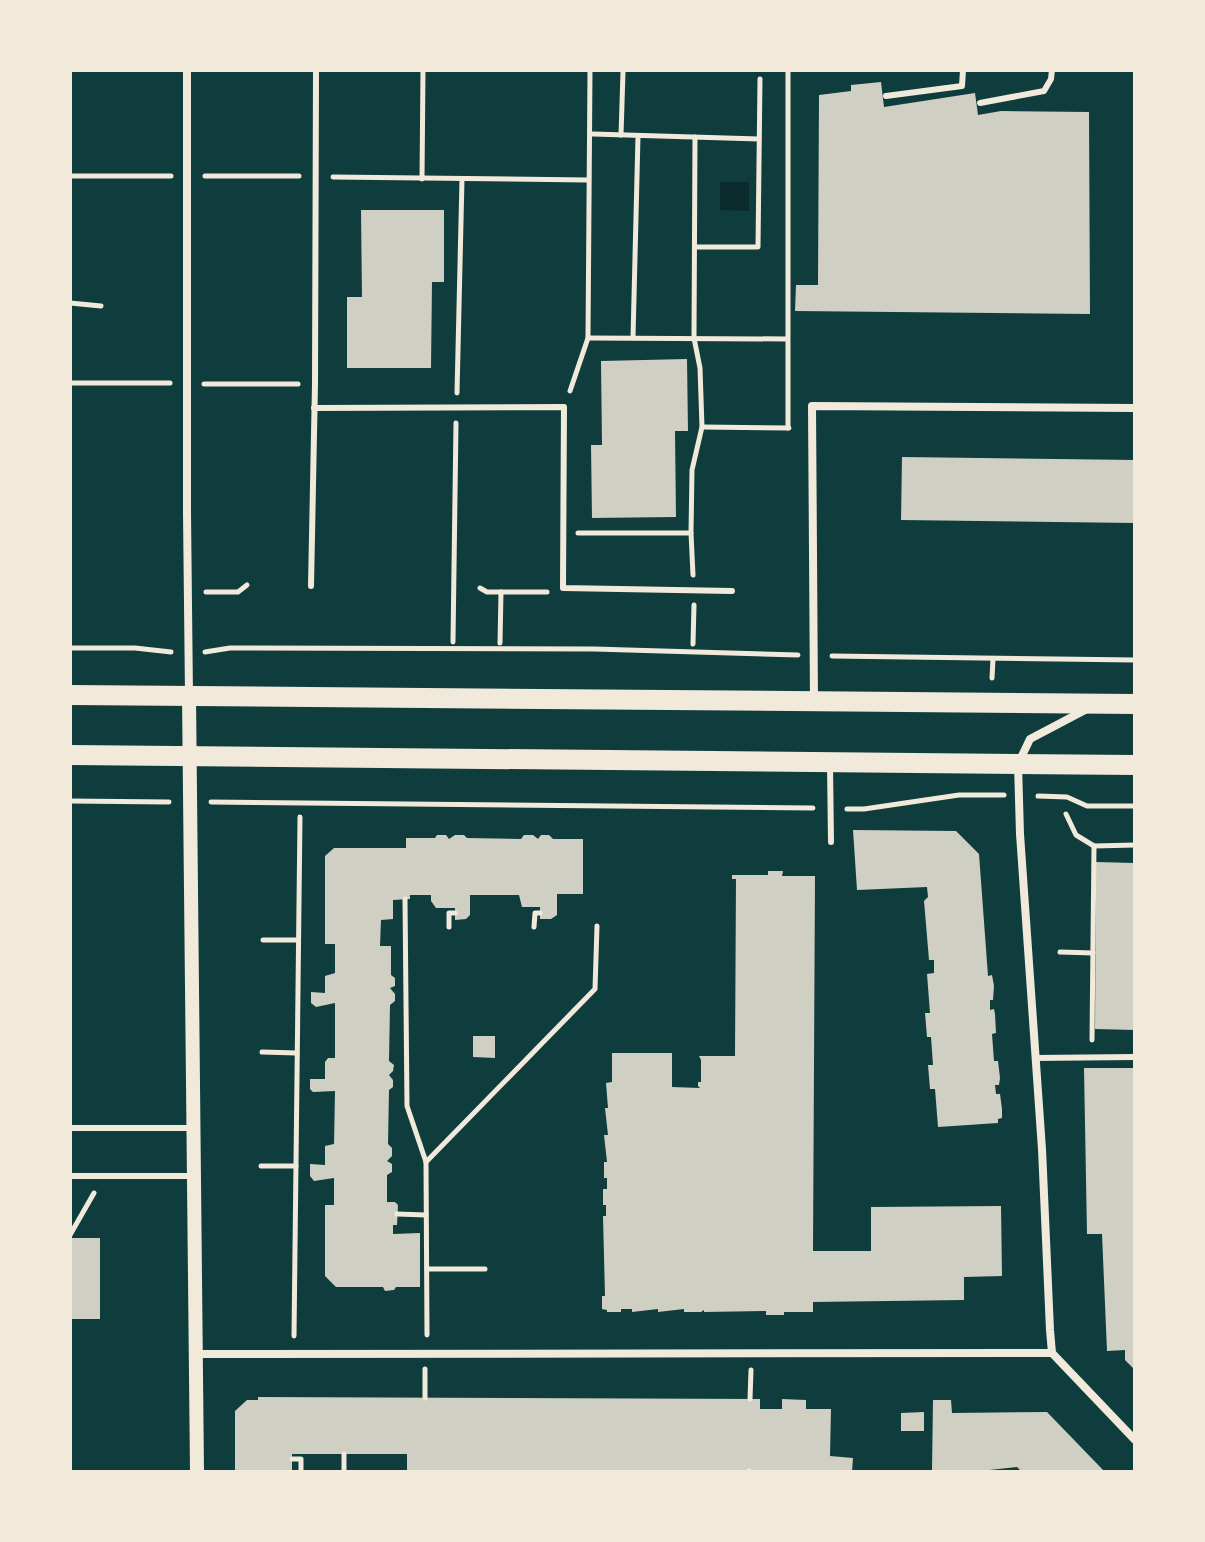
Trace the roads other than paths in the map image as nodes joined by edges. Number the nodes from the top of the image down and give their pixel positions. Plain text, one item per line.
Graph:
1 (187, 70) edge
2 (316, 70) edge
3 (963, 70) edge
4 (1052, 70) edge
5 (886, 96) dead end
6 (980, 103) dead end
7 (314, 408) junction
8 (1135, 408) edge
9 (311, 586) dead end
10 (732, 591) dead end
11 (70, 695) edge
12 (189, 696) junction
13 (814, 701) junction
14 (1098, 704) junction
15 (1135, 704) edge
16 (70, 755) edge
17 (191, 756) junction
18 (830, 762) junction
19 (1018, 764) junction
20 (1135, 765) edge
21 (831, 842) dead end
22 (1135, 1057) edge
23 (1035, 1058) junction
24 (70, 1128) edge
25 (194, 1128) junction
26 (70, 1176) edge
27 (195, 1176) junction
28 (1052, 1353) junction
29 (197, 1354) junction
30 (1134, 1436) edge
31 (197, 1472) edge

1 - 12 street
2 - 7 lane
3 - 5 lane
4 - 6 lane
7 - 9 lane
7 - 10 lane
8 - 13 street
11 - 12 main road
12 - 13 main road
12 - 17 street
13 - 14 main road
14 - 15 main road
14 - 19 street
16 - 17 main road
17 - 18 main road
17 - 25 street
18 - 19 main road
18 - 21 lane
19 - 20 main road
19 - 23 street
22 - 23 lane
23 - 28 street
24 - 25 lane
25 - 27 street
26 - 27 lane
27 - 29 street
28 - 29 street
28 - 30 street
29 - 31 street

